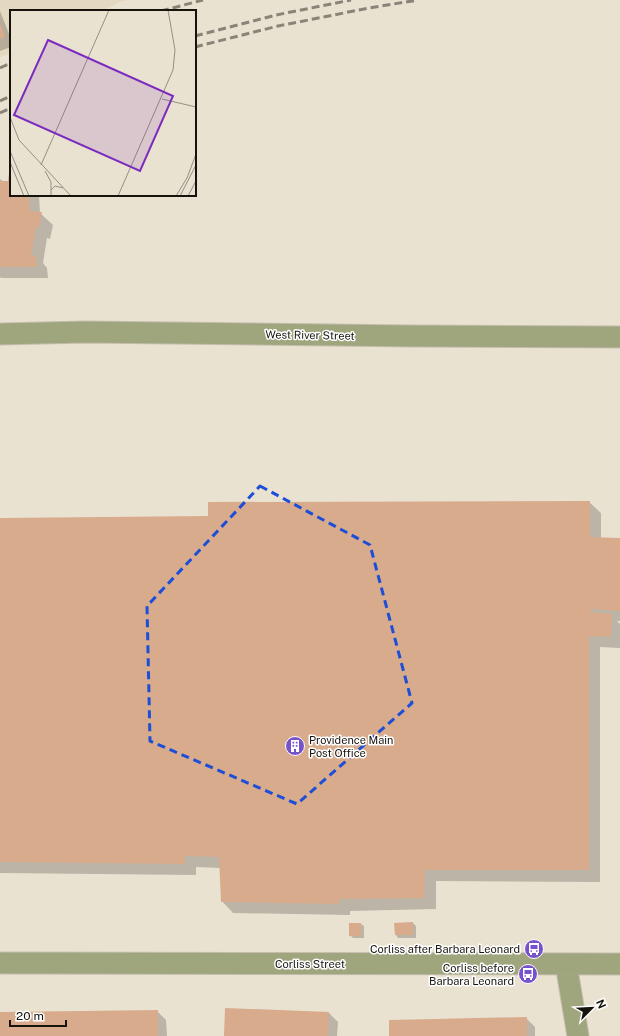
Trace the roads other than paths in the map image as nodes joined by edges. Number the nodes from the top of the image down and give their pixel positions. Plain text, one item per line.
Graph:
1 (0, 334) edge
2 (620, 338) edge
3 (0, 964) edge
4 (566, 964) junction
5 (620, 964) edge
6 (578, 1036) edge

1 - 2 street, West River Street
3 - 4 street, Corliss Street
4 - 5 street, Corliss Street
4 - 6 street

